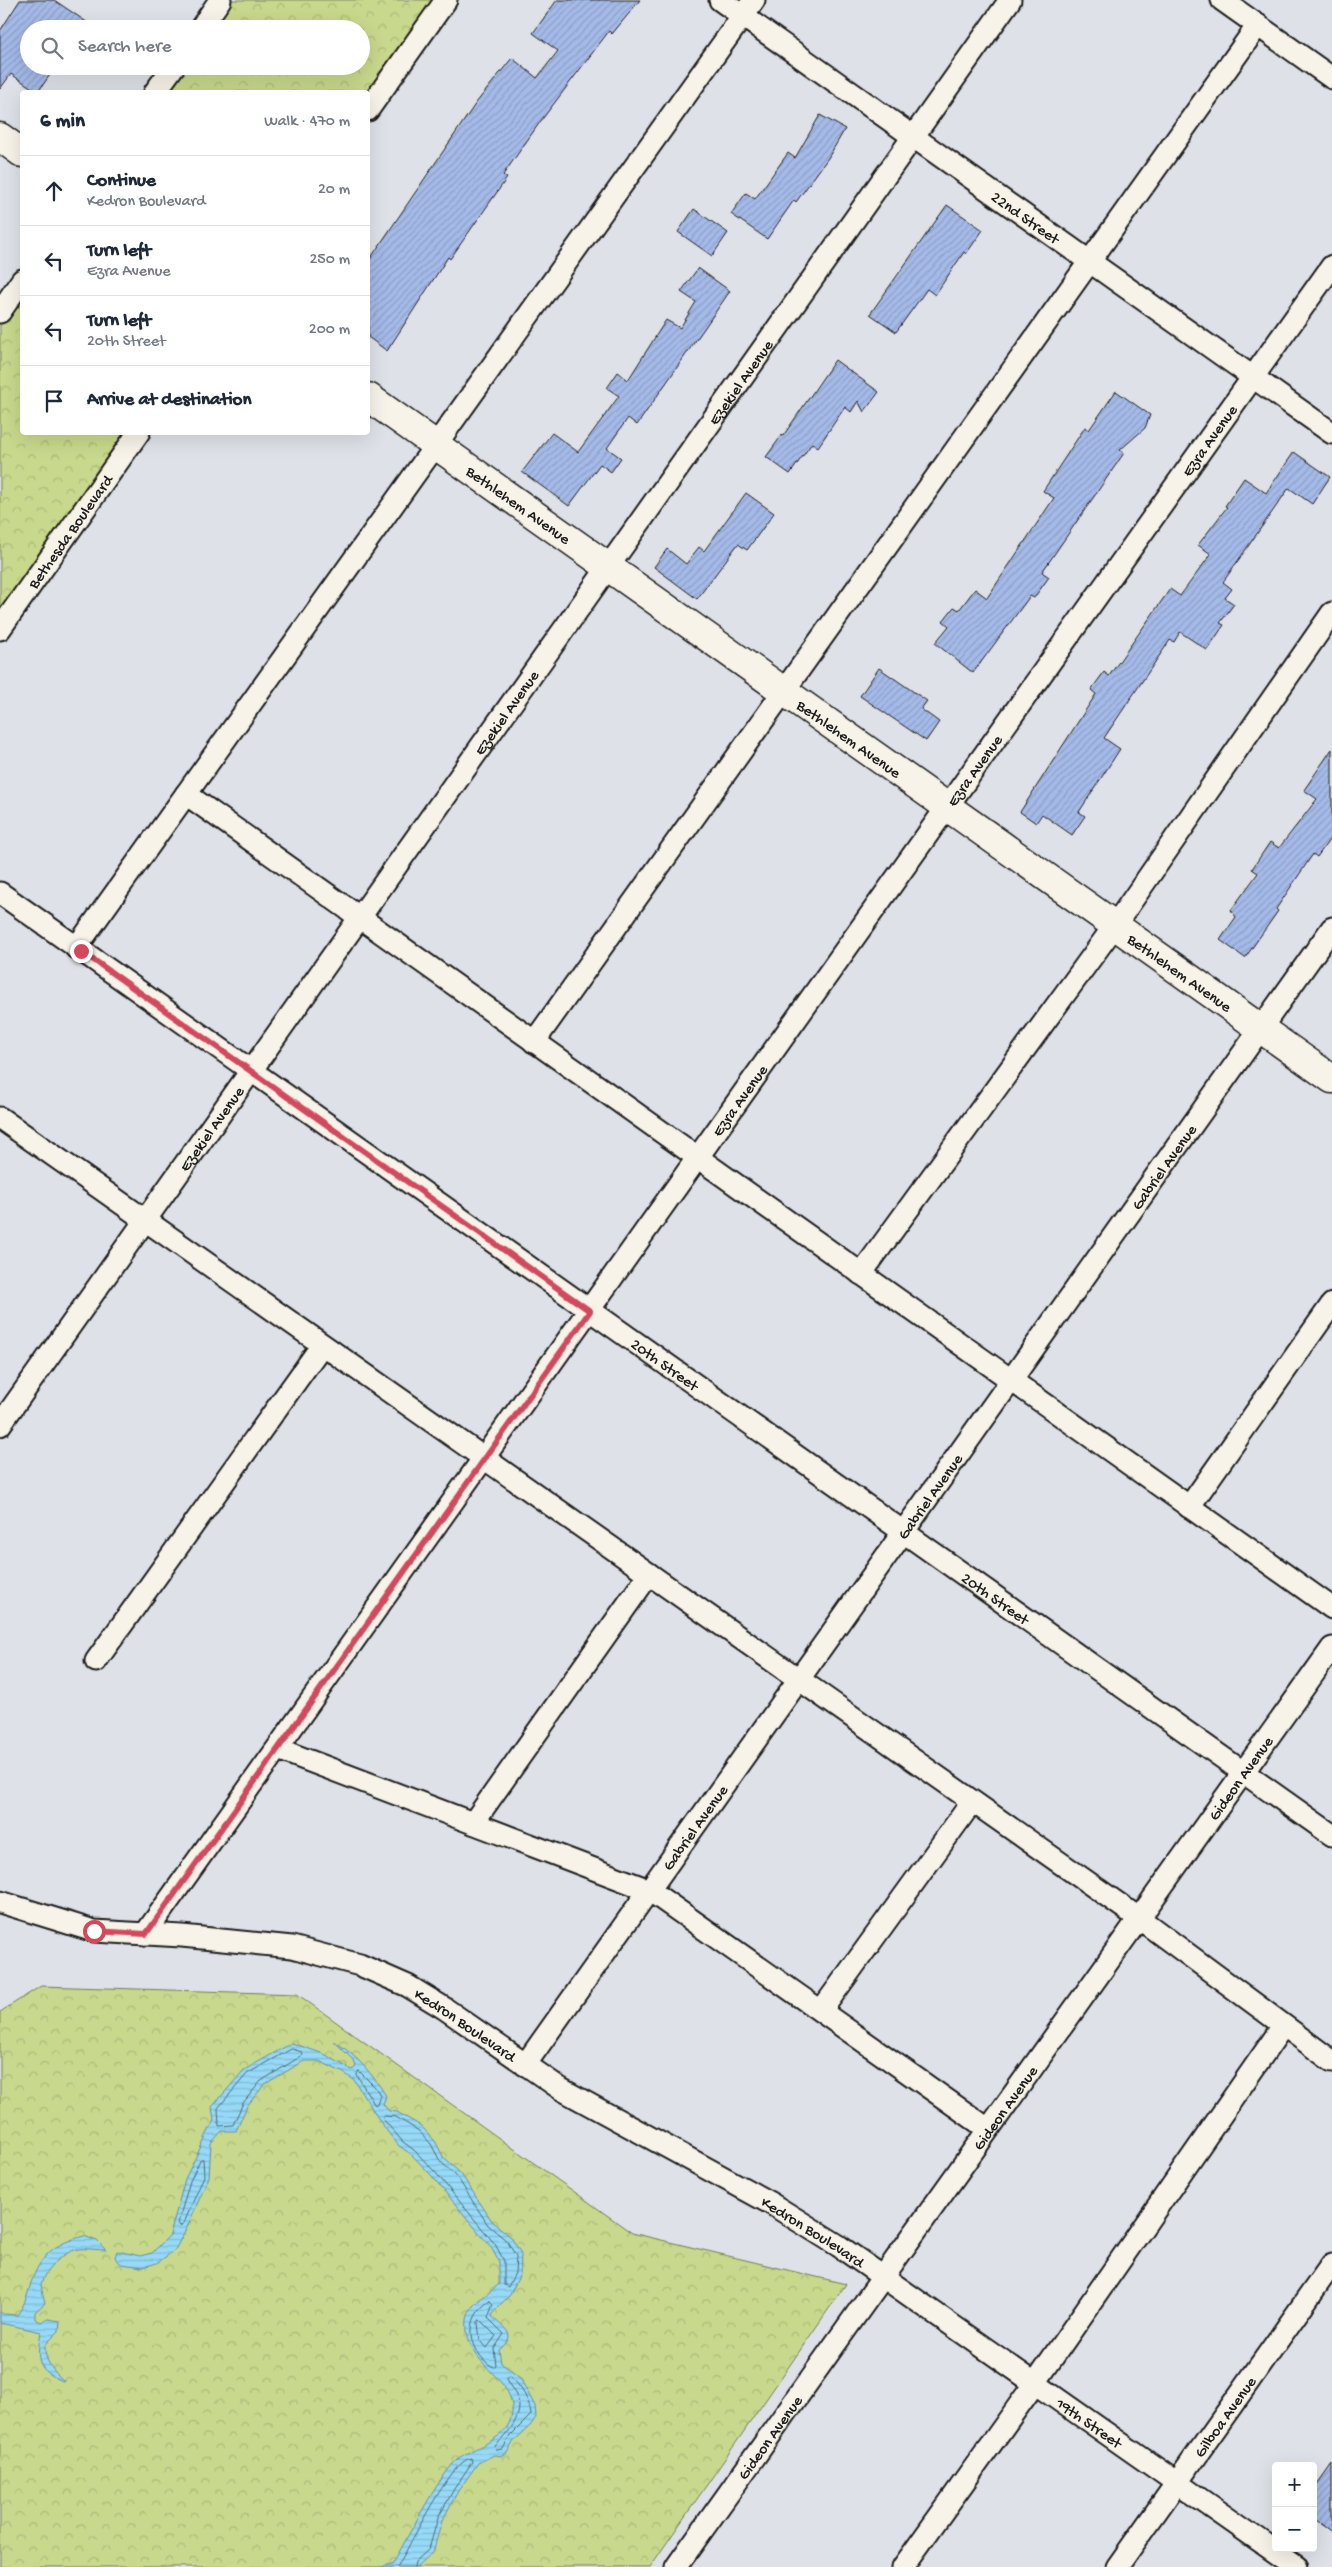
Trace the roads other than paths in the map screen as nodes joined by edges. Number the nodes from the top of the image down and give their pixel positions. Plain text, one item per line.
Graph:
1 (220, 0) edge
2 (446, 0) edge
3 (720, 0) edge
4 (1010, 0) edge
5 (1222, 0) edge
6 (748, 8) edge
7 (206, 20) edge
8 (1258, 25) junction
9 (167, 75) edge
10 (1332, 78) edge
11 (156, 90) edge
12 (370, 107) edge
13 (0, 137) edge
14 (914, 137) junction
15 (20, 152) edge
16 (1088, 260) junction
17 (1332, 266) edge
18 (20, 283) edge
19 (0, 312) edge
20 (1253, 377) junction
21 (370, 398) edge
22 (1332, 433) edge
23 (137, 435) edge
24 (436, 445) junction
25 (608, 567) junction
26 (1332, 613) edge
27 (0, 629) edge
28 (783, 691) junction
29 (186, 794) junction
30 (948, 807) junction
31 (0, 893) edge
32 (360, 918) junction
33 (1115, 925) junction
34 (1332, 928) edge
35 (76, 948) junction
36 (1261, 1028) junction
37 (534, 1042) junction
38 (251, 1071) junction
39 (1332, 1079) edge
40 (0, 1118) edge
41 (698, 1158) junction
42 (145, 1220) junction
43 (862, 1274) junction
44 (1332, 1304) edge
45 (590, 1311) junction
46 (322, 1344) junction
47 (1011, 1380) junction
48 (0, 1425) edge
49 (485, 1459) junction
50 (1189, 1507) junction
51 (902, 1531) junction
52 (649, 1574) junction
53 (1332, 1608) edge
54 (1332, 1648) edge
55 (96, 1661) dead end
56 (798, 1679) junction
57 (278, 1749) junction
58 (1244, 1773) junction
59 (972, 1802) junction
60 (474, 1823) junction
61 (1332, 1835) edge
62 (648, 1890) junction
63 (0, 1902) edge
64 (1140, 1919) junction
65 (146, 1934) junction
66 (821, 2011) junction
67 (1283, 2026) junction
68 (1332, 2061) edge
69 (525, 2065) junction
70 (988, 2129) junction
71 (1332, 2264) edge
72 (883, 2277) junction
73 (1034, 2383) junction
74 (1177, 2482) junction
75 (676, 2567) edge
76 (903, 2567) edge
77 (1117, 2567) edge
78 (1297, 2567) edge

1 - 7 street
2 - 12 street
3 - 6 street, 22nd Street
4 - 14 street, Ezekiel Avenue
5 - 8 street
6 - 14 street, 22nd Street
6 - 24 street
8 - 10 street
8 - 16 street
9 - 11 street
13 - 15 main road
14 - 16 street, 22nd Street
14 - 25 street, Ezekiel Avenue
16 - 20 street, 22nd Street
16 - 28 street
17 - 20 street, Ezra Avenue
18 - 19 street
20 - 22 street, 22nd Street
20 - 30 street, Ezra Avenue
21 - 24 main road, Bethlehem Avenue
23 - 27 street, Bethesda Boulevard
24 - 25 main road, Bethlehem Avenue
24 - 29 street
25 - 28 main road, Bethlehem Avenue
25 - 32 street, Ezekiel Avenue
26 - 33 street
28 - 30 main road, Bethlehem Avenue
28 - 37 street
29 - 32 street
29 - 35 street
30 - 33 main road, Bethlehem Avenue
30 - 41 street, Ezra Avenue
31 - 35 street, 20th Street
32 - 37 street
32 - 38 street, Ezekiel Avenue
33 - 36 main road, Bethlehem Avenue
33 - 43 street
34 - 36 street, Gabriel Avenue
35 - 38 street, 20th Street
36 - 39 main road, Bethlehem Avenue
36 - 47 street, Gabriel Avenue
37 - 41 street
38 - 42 street, Ezekiel Avenue
38 - 45 street, 20th Street
40 - 42 street
41 - 43 street
41 - 45 street, Ezra Avenue
42 - 46 street
42 - 48 street, Ezekiel Avenue
43 - 47 street
44 - 50 street
45 - 49 street, Ezra Avenue
45 - 51 street, 20th Street
46 - 49 street
46 - 55 street
47 - 50 street
47 - 51 street, Gabriel Avenue
49 - 52 street
49 - 57 street, Ezra Avenue
50 - 53 street
51 - 56 street, Gabriel Avenue
51 - 58 street, 20th Street
52 - 56 street
52 - 60 street
54 - 58 street, Gideon Avenue
56 - 59 street
56 - 62 street, Gabriel Avenue
57 - 60 street
57 - 65 street, Ezra Avenue
58 - 61 street, 20th Street
58 - 64 street, Gideon Avenue
59 - 64 street
59 - 66 street
60 - 62 street
62 - 66 street
62 - 69 street, Gabriel Avenue
63 - 65 street, Kedron Boulevard
64 - 67 street
64 - 70 street, Gideon Avenue
65 - 69 street, Kedron Boulevard
66 - 70 street
67 - 68 street
67 - 73 street
69 - 72 street, Kedron Boulevard
70 - 72 street, Gideon Avenue
71 - 74 street, Gilboa Avenue
72 - 73 street, 19th Street
72 - 75 street, Gideon Avenue
73 - 74 street, 19th Street
73 - 76 street
74 - 77 street, Gilboa Avenue
74 - 78 street, 19th Street

